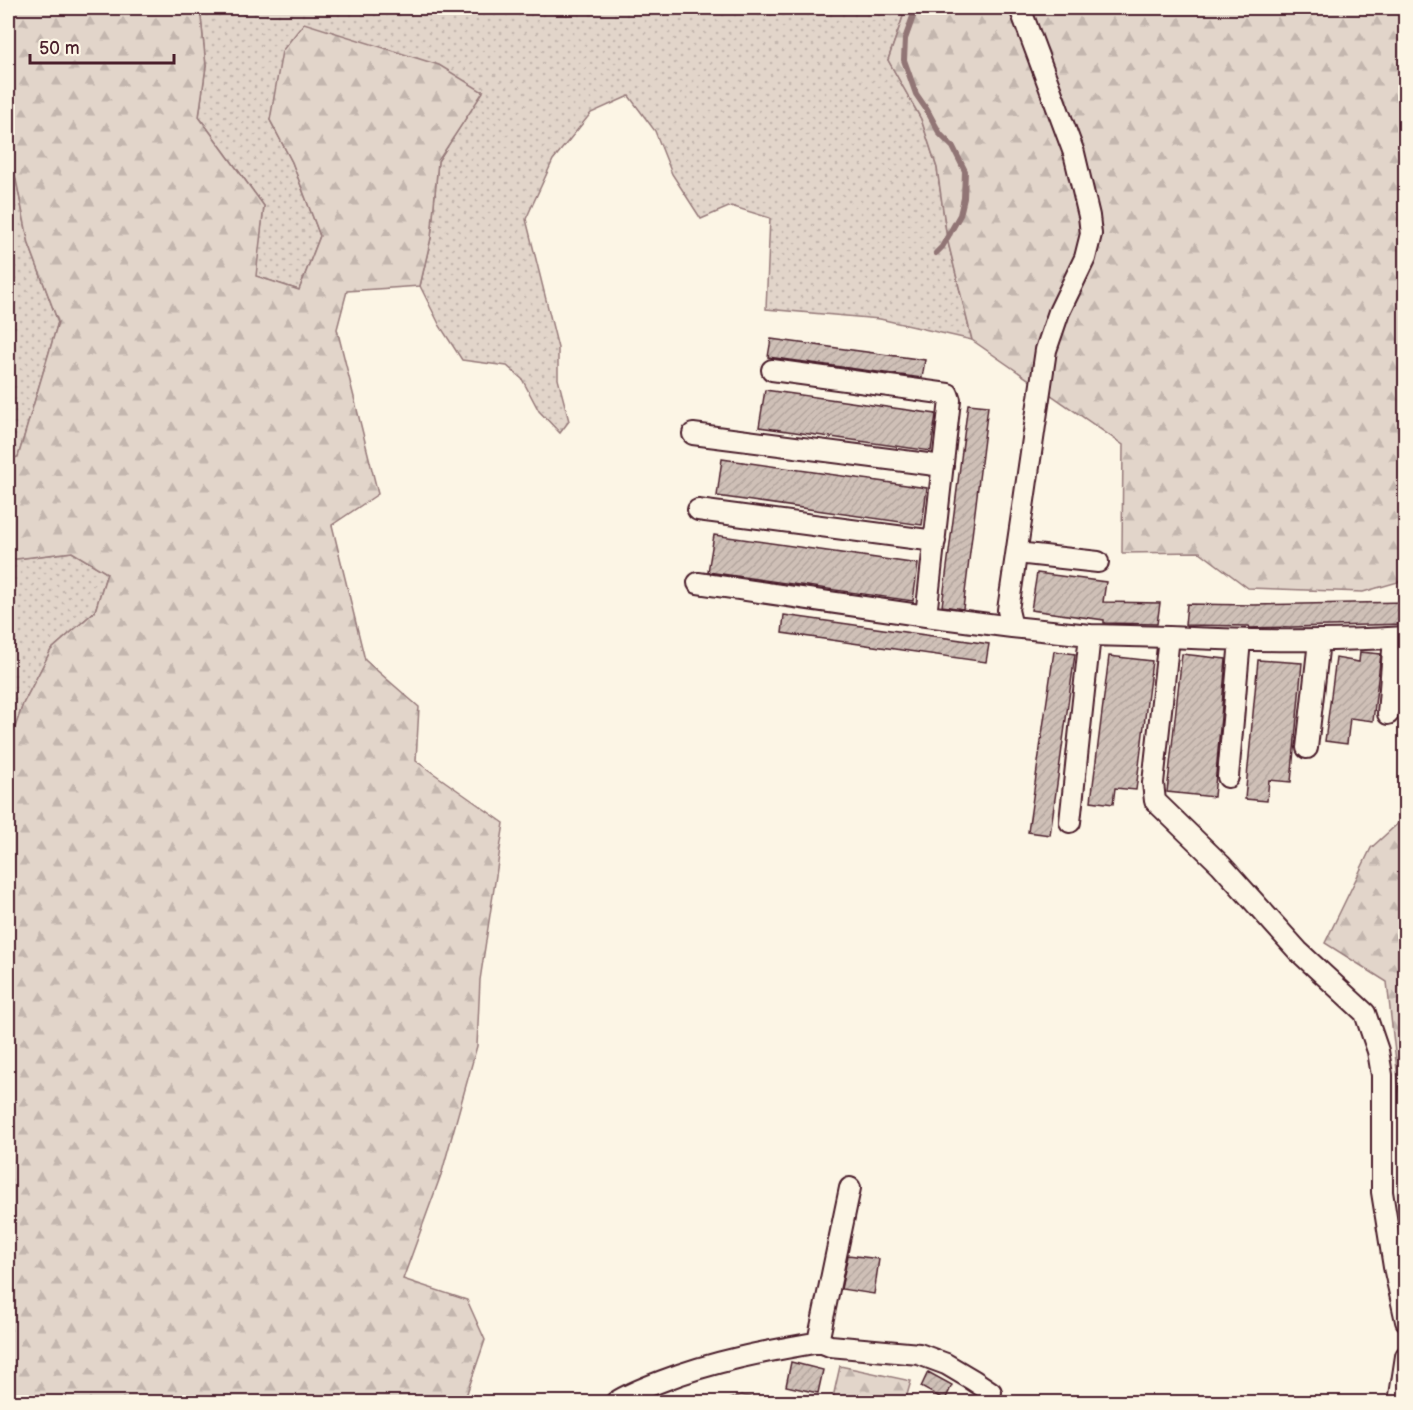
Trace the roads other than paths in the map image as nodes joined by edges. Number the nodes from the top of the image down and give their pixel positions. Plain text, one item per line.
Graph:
1 (1020, 8) edge
2 (772, 370) dead end
3 (693, 434) dead end
4 (943, 466) junction
5 (698, 510) dead end
6 (935, 541) junction
7 (1017, 553) junction
8 (1098, 562) dead end
9 (698, 583) dead end
10 (926, 616) junction
11 (1012, 627) junction
12 (1090, 635) junction
13 (1169, 637) junction
14 (1400, 637) edge
15 (1240, 640) junction
16 (1318, 641) junction
17 (1388, 714) dead end
18 (1307, 748) dead end
19 (1228, 777) dead end
20 (1070, 822) dead end
21 (850, 1188) dead end
22 (1406, 1321) edge
23 (820, 1342) junction
24 (1406, 1356) edge
25 (993, 1399) edge
26 (616, 1402) edge
27 (1400, 1402) edge

1 - 7 street
2 - 4 street
3 - 4 street
4 - 6 street
5 - 6 street
6 - 10 street
7 - 8 street
7 - 11 street
9 - 10 street
10 - 11 street
11 - 12 street
12 - 13 street
12 - 20 street
13 - 15 street
13 - 22 street
14 - 16 street
14 - 17 street
15 - 16 street
15 - 19 street
16 - 18 street
21 - 23 street
23 - 25 street
23 - 26 street
24 - 27 street

